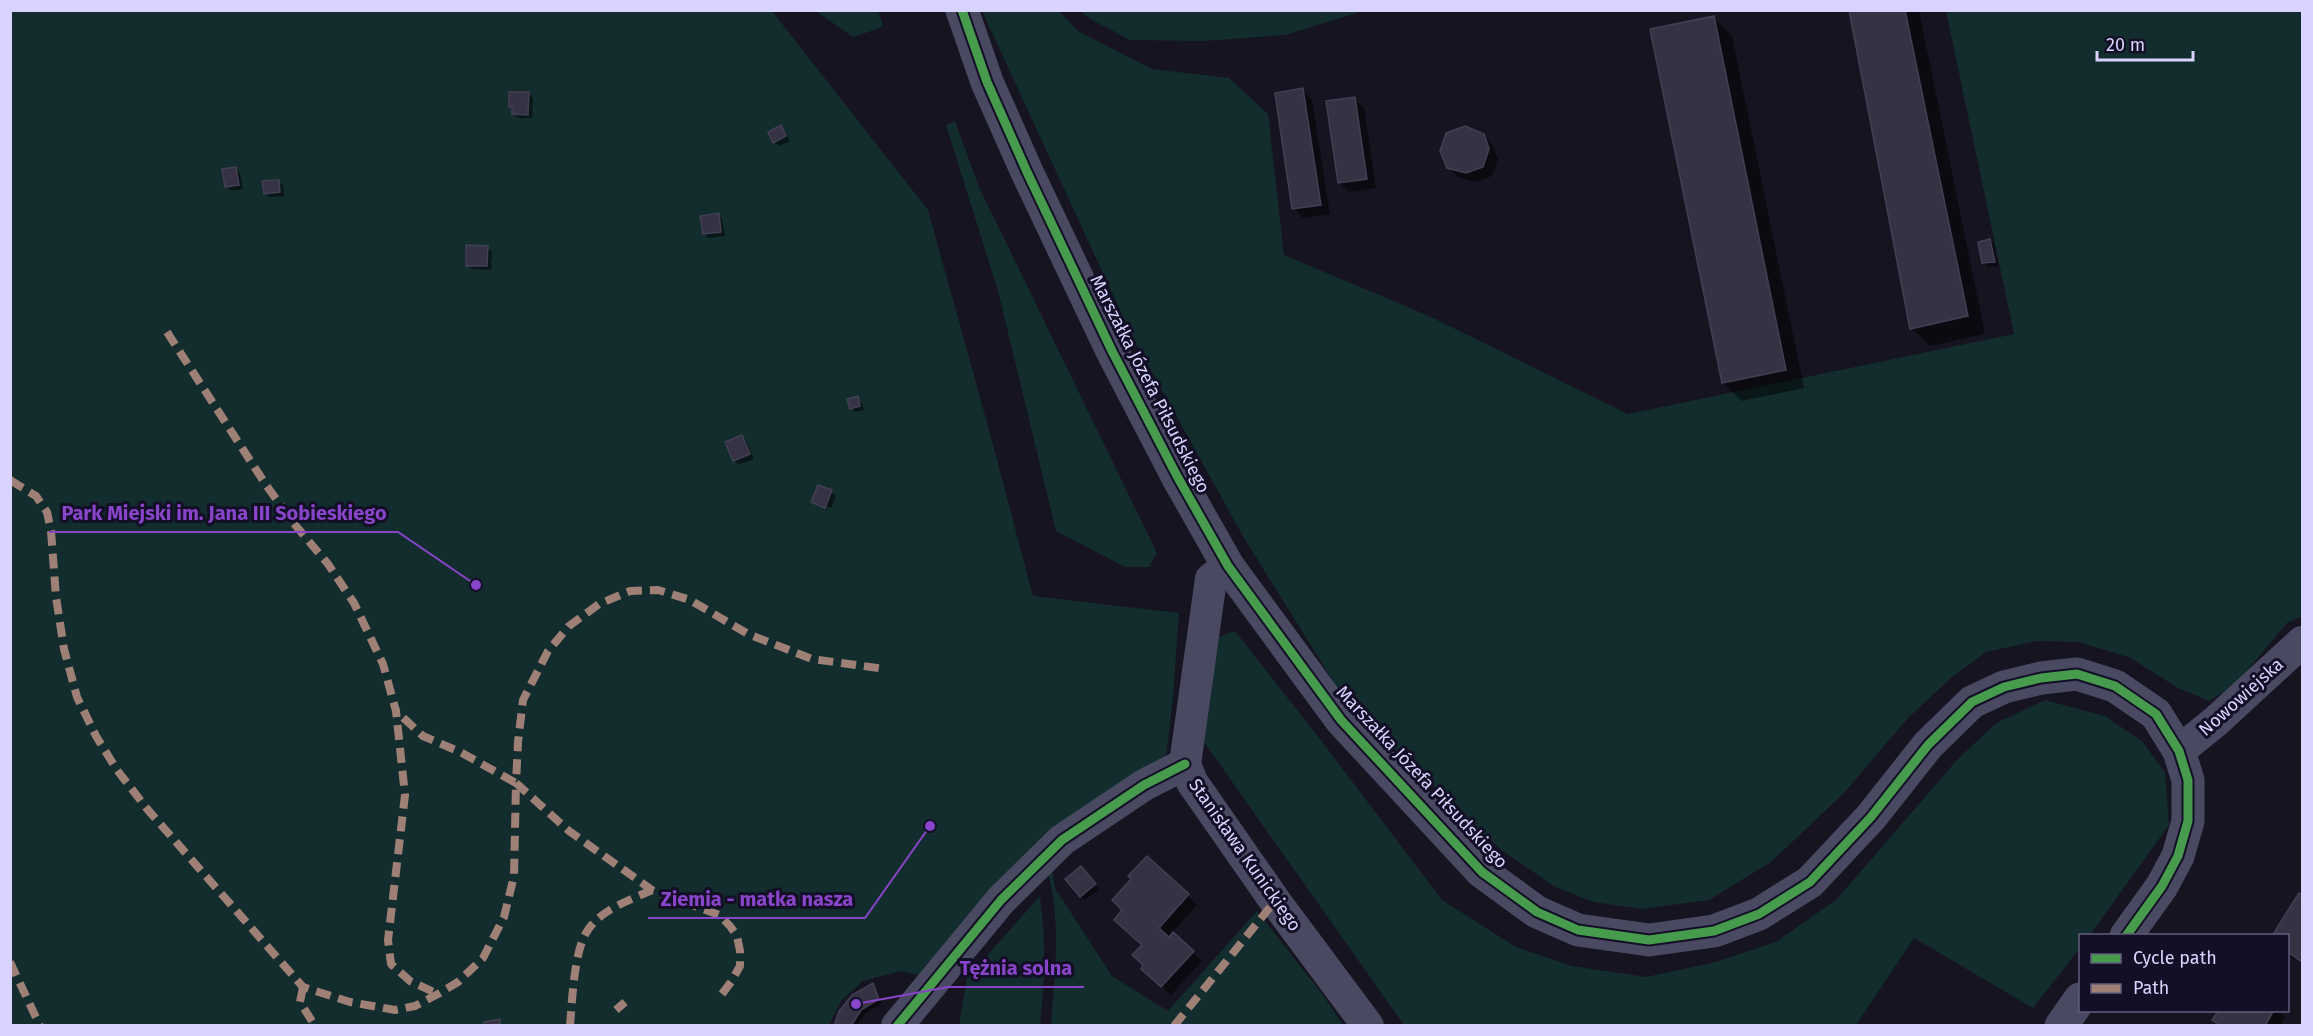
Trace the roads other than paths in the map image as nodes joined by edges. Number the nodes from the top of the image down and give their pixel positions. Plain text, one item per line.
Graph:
1 (962, 10) edge
2 (1228, 567) junction
3 (2302, 642) edge
4 (2179, 752) junction
5 (1185, 764) junction
6 (2127, 934) edge
7 (2079, 1000) edge
8 (897, 1026) edge
9 (1368, 1026) edge
10 (2061, 1026) edge

1 - 2 street, Marszałka Józefa Piłsudskiego
2 - 4 street, Marszałka Józefa Piłsudskiego
2 - 5 street, Stanisława Kunickiego
3 - 4 street, Nowowiejska
4 - 6 street, Marszałka Józefa Piłsudskiego
5 - 8 street
5 - 9 street, Stanisława Kunickiego
7 - 10 street

